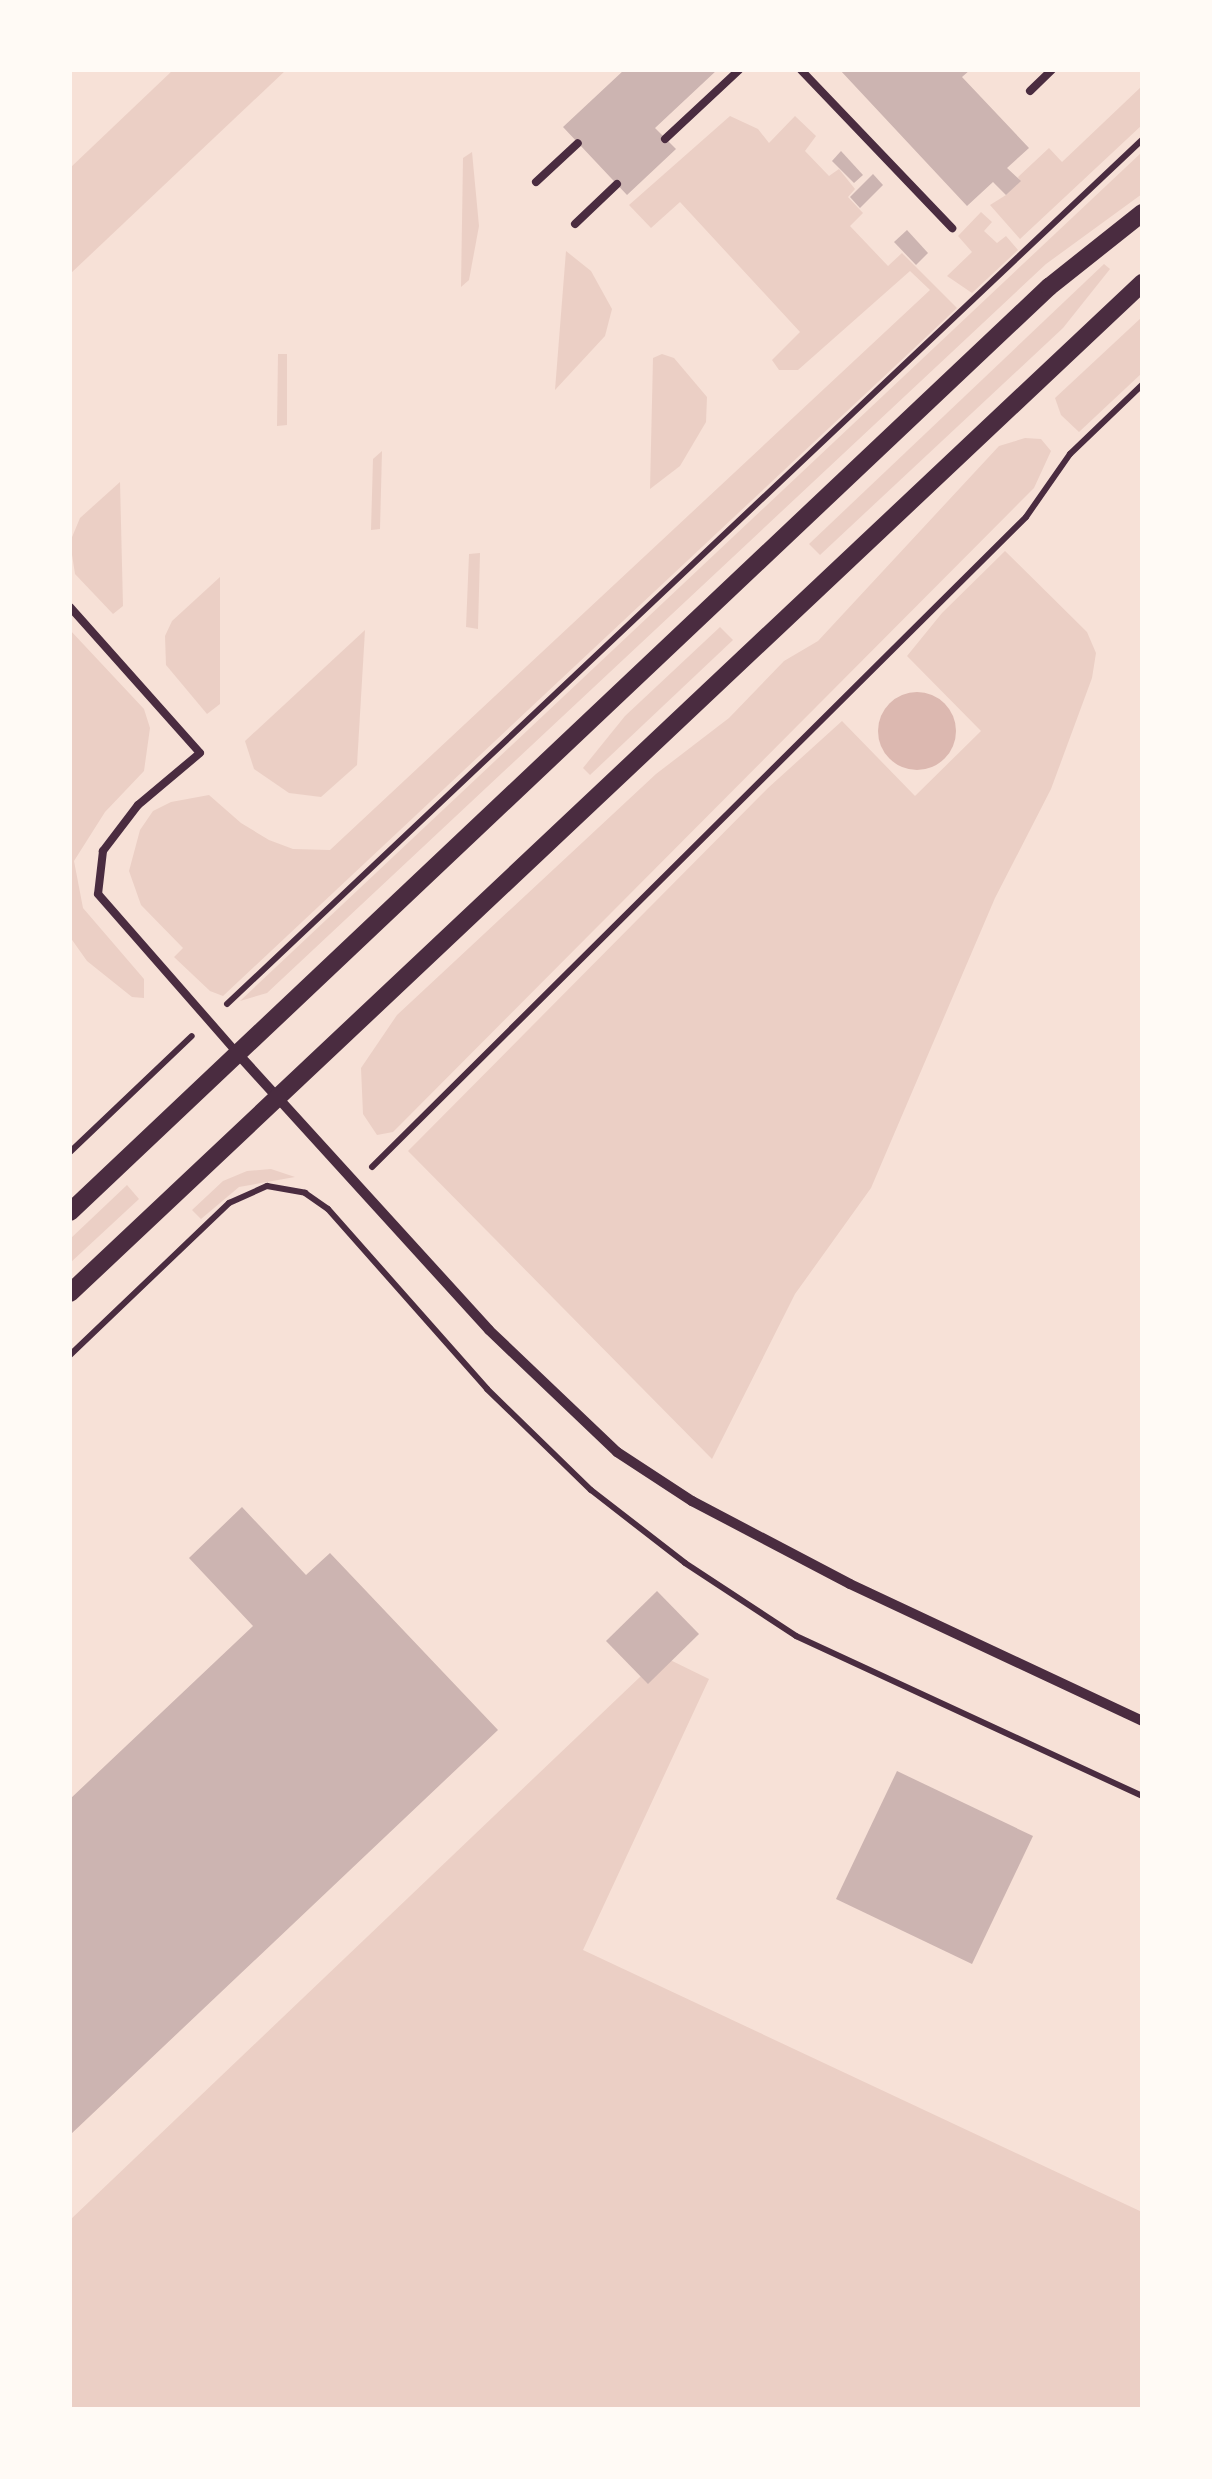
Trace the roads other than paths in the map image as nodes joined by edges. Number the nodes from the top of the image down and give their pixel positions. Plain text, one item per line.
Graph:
1 (739, 70) edge
2 (800, 70) edge
3 (1052, 70) edge
4 (1030, 91) dead end
5 (665, 139) dead end
6 (578, 142) dead end
7 (536, 182) dead end
8 (618, 184) dead end
9 (1142, 212) edge
10 (575, 224) dead end
11 (952, 228) dead end
12 (1142, 284) edge
13 (70, 608) edge
14 (238, 1054) junction
15 (279, 1097) junction
16 (70, 1212) edge
17 (70, 1294) edge
18 (1142, 1721) edge

1 - 5 lane
2 - 11 lane
3 - 4 lane
6 - 7 lane
8 - 10 lane
9 - 14 street
12 - 15 street
13 - 14 lane
14 - 15 street
14 - 16 street
15 - 17 street
15 - 18 street

